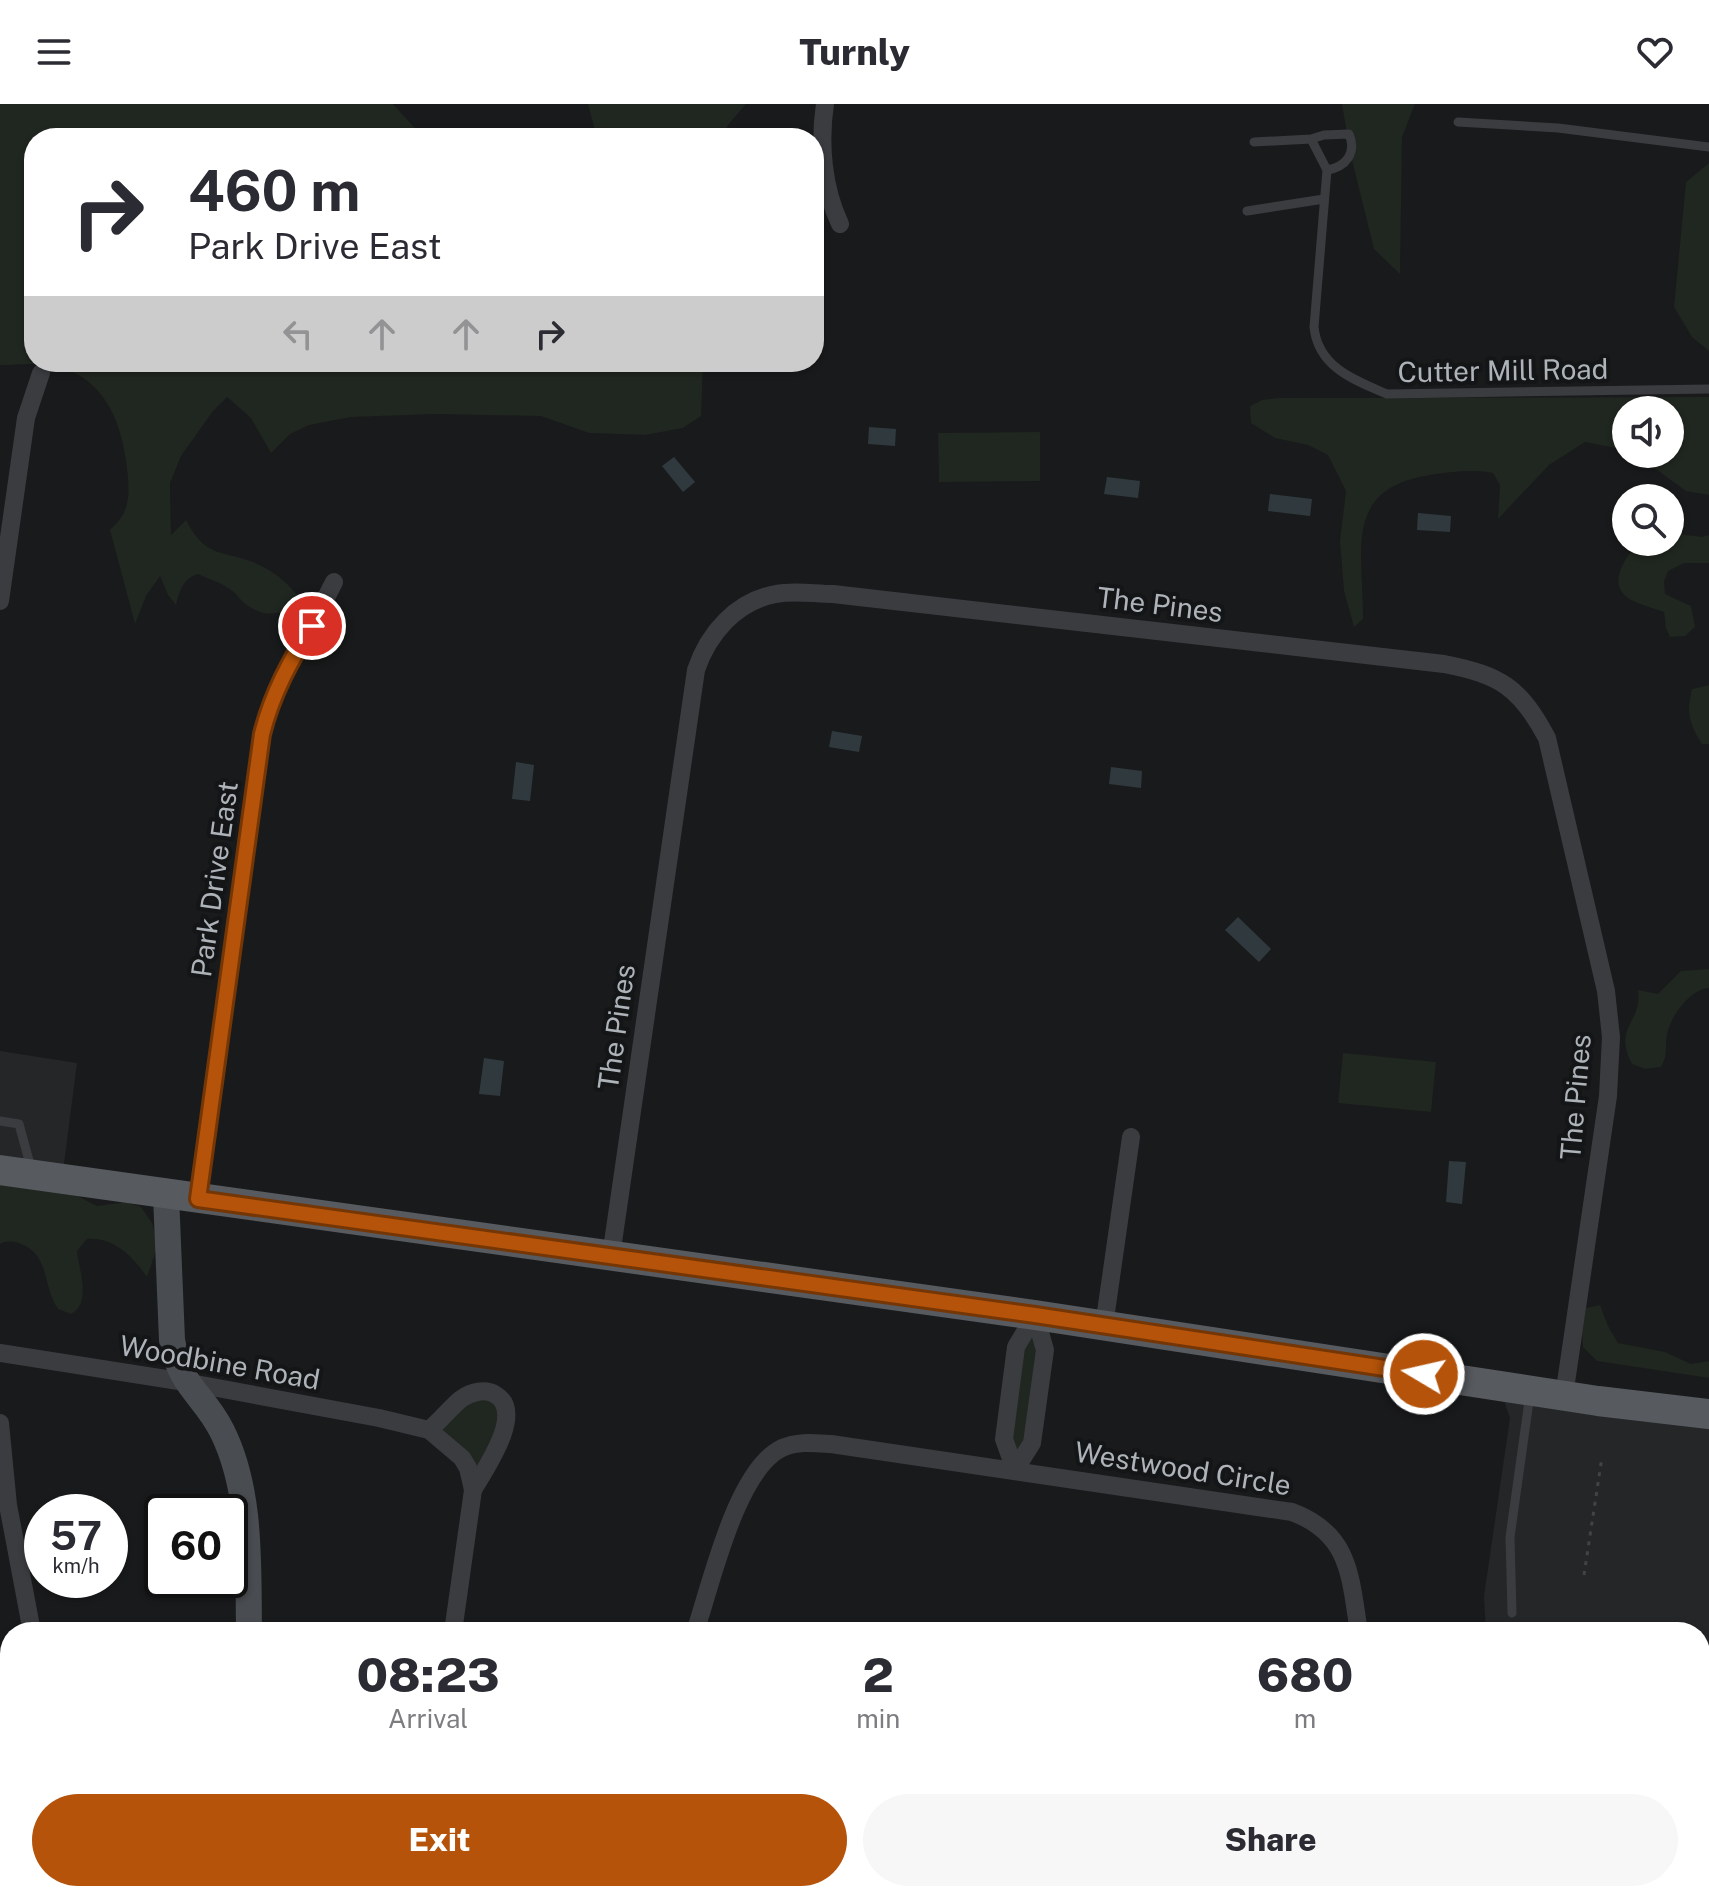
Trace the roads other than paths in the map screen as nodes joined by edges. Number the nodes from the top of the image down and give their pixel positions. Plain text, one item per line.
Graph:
1 (825, 104) edge
2 (1458, 122) dead end
3 (823, 128) edge
4 (1311, 139) junction
5 (1254, 142) dead end
6 (1709, 147) edge
7 (824, 162) edge
8 (1327, 170) junction
9 (1324, 199) junction
10 (1247, 211) dead end
11 (840, 224) dead end
12 (41, 373) dead end
13 (1709, 389) edge
14 (334, 582) dead end
15 (0, 601) edge
16 (0, 1121) edge
17 (1131, 1137) dead end
18 (0, 1170) edge
19 (33, 1175) junction
20 (166, 1195) junction
21 (198, 1199) junction
22 (611, 1256) junction
23 (1035, 1315) junction
24 (1104, 1326) junction
25 (0, 1353) edge
26 (185, 1382) junction
27 (1530, 1390) junction
28 (1564, 1396) junction
29 (1709, 1414) edge
30 (0, 1423) edge
31 (429, 1430) junction
32 (1015, 1470) junction
33 (473, 1490) junction
34 (1512, 1613) dead end
35 (30, 1622) edge
36 (249, 1622) edge
37 (454, 1622) edge
38 (698, 1622) edge
39 (1357, 1622) edge

1 - 3 street
2 - 6 lane
4 - 5 lane
4 - 8 lane
4 - 8 lane
7 - 11 street
8 - 9 lane, Cutter Mill Road
9 - 10 lane
9 - 13 lane, Cutter Mill Road
12 - 15 street
14 - 21 street, Park Drive East
16 - 19 lane
17 - 24 street
18 - 19 main road
19 - 20 main road
20 - 21 main road
20 - 26 street
21 - 22 main road
22 - 23 main road
22 - 28 street, The Pines
23 - 24 main road
23 - 32 street
23 - 32 street
24 - 27 main road
25 - 26 street, Woodbine Road
26 - 31 street, Woodbine Road
26 - 36 street
27 - 28 main road
27 - 34 lane
28 - 29 main road
30 - 35 street
31 - 33 street, Woodbine Road
31 - 33 street
32 - 38 street, Westwood Circle
32 - 39 street, Westwood Circle
33 - 37 street

